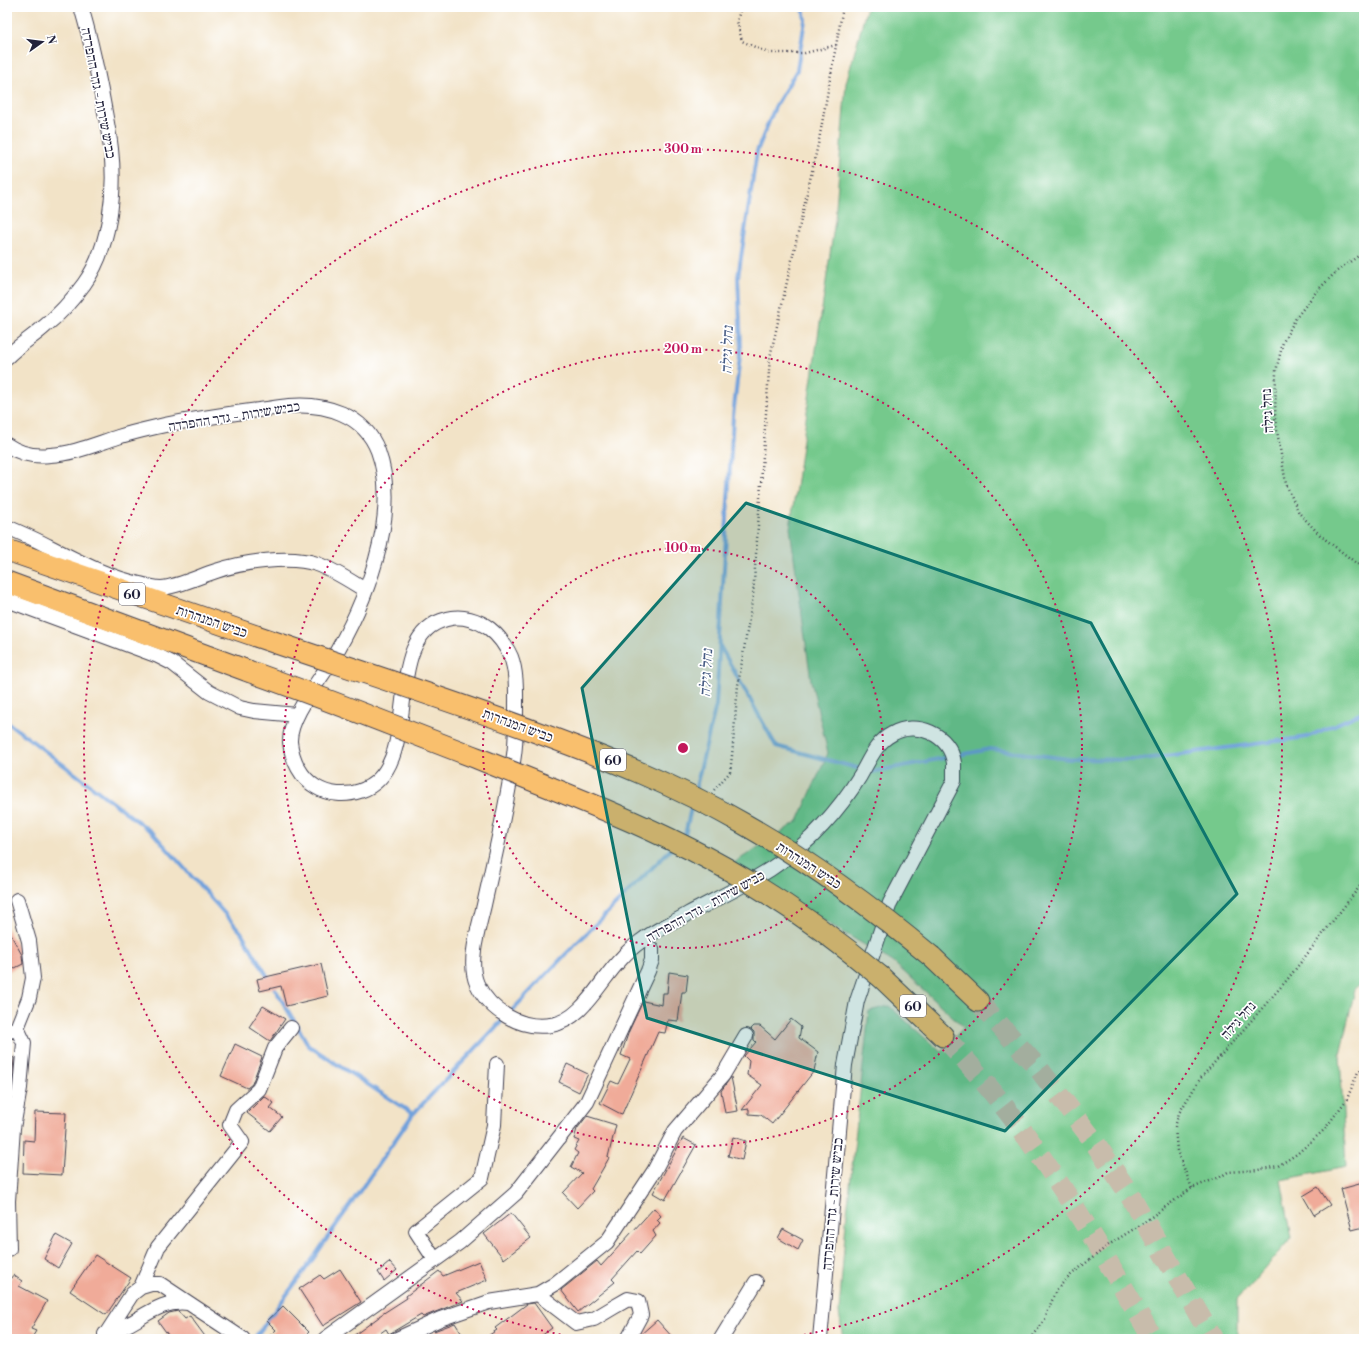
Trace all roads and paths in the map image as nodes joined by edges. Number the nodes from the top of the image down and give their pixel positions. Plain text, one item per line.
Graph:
1 (81, 7) edge
2 (741, 7) edge
3 (843, 7) edge
4 (836, 45) junction
5 (1364, 252) edge
6 (7, 357) edge
7 (7, 445) edge
8 (7, 527) edge
9 (7, 550) edge
10 (1364, 569) edge
11 (7, 582) edge
12 (366, 590) junction
13 (7, 600) edge
14 (297, 715) junction
15 (712, 792) dead end
16 (1364, 881) edge
17 (17, 900) dead end
18 (652, 949) dead end
19 (978, 1001) tunnel mouth
20 (291, 1028) dead end
21 (12, 1030) edge
22 (746, 1036) dead end
23 (943, 1036) tunnel mouth
24 (497, 1064) dead end
25 (1364, 1068) edge
26 (1192, 1188) junction
27 (9, 1249) dead end
28 (435, 1260) junction
29 (756, 1282) dead end
30 (141, 1287) junction
31 (538, 1294) junction
32 (188, 1302) junction
33 (102, 1336) edge
34 (243, 1339) edge
35 (325, 1339) edge
36 (397, 1339) edge
37 (628, 1339) edge
38 (721, 1339) edge
39 (820, 1339) edge
40 (1031, 1339) edge

1 - 6 street, כביש שירות - גדר ההפרדה
2 - 4 path
3 - 4 path
4 - 15 path
5 - 10 path, נחל גילה
7 - 12 street, כביש שירות - גדר ההפרדה
8 - 12 street
9 - 19 highway, כביש המנהרות / 60, bridge
11 - 23 highway, 60, bridge
12 - 14 street, כביש שירות - גדר ההפרדה
13 - 14 street
14 - 39 street, כביש שירות - גדר ההפרדה
16 - 26 path, נחל גילה
17 - 21 street
18 - 28 street
20 - 30 street
21 - 27 street
22 - 31 street
24 - 28 street
25 - 26 path
26 - 40 path
28 - 35 street
29 - 38 street
30 - 32 street
30 - 33 street
31 - 36 street
31 - 37 street
32 - 33 street
32 - 34 street

